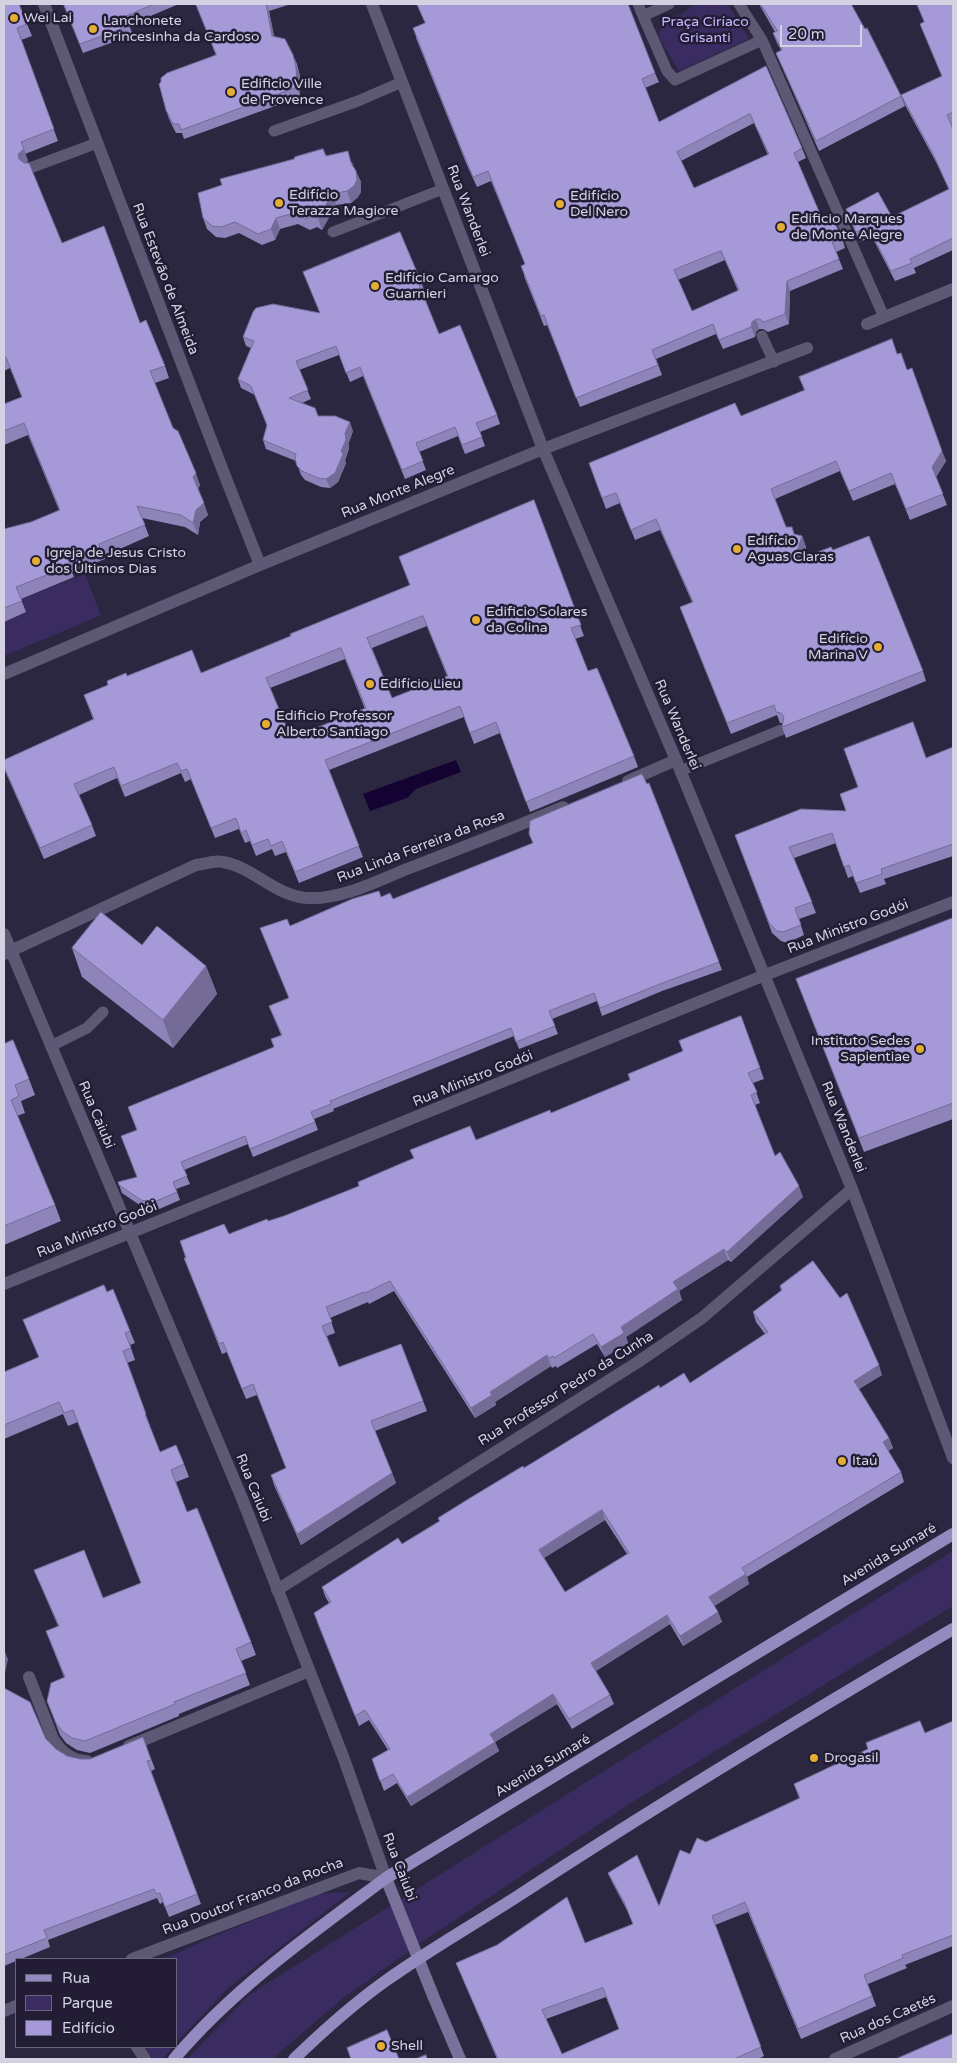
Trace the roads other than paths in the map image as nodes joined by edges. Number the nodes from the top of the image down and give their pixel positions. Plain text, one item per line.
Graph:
1 (44, 4) edge
2 (372, 4) edge
3 (638, 4) edge
4 (670, 4) edge
5 (738, 4) edge
6 (643, 16) junction
7 (762, 40) junction
8 (402, 82) junction
9 (274, 130) dead end
10 (97, 143) junction
11 (30, 168) edge
12 (443, 189) junction
13 (333, 232) dead end
14 (953, 289) edge
15 (884, 317) junction
16 (867, 324) dead end
17 (762, 336) edge
18 (808, 348) dead end
19 (774, 362) junction
20 (543, 449) junction
21 (260, 564) junction
22 (4, 674) edge
23 (781, 730) edge
24 (678, 766) junction
25 (612, 787) edge
26 (575, 802) edge
27 (953, 902) edge
28 (4, 934) edge
29 (7, 952) edge
30 (765, 975) junction
31 (103, 1012) edge
32 (51, 1046) junction
33 (852, 1189) junction
34 (130, 1233) junction
35 (4, 1284) edge
36 (953, 1458) edge
37 (953, 1534) edge
38 (277, 1590) junction
39 (953, 1629) edge
40 (309, 1671) junction
41 (29, 1677) dead end
42 (114, 1753) edge
43 (102, 1758) edge
44 (386, 1878) junction
45 (135, 1958) edge
46 (418, 1958) junction
47 (953, 2006) edge
48 (137, 2048) edge
49 (145, 2059) edge
50 (174, 2059) edge
51 (294, 2059) edge
52 (460, 2059) edge
53 (836, 2059) edge

1 - 10 street, Rua Estevão de Almeida
2 - 8 street, Rua Wanderlei
3 - 6 lane
4 - 6 lane
5 - 7 lane
6 - 7 lane
7 - 15 lane
8 - 9 lane
8 - 12 street, Rua Wanderlei
10 - 11 lane
10 - 21 street, Rua Estevão de Almeida
12 - 13 lane
12 - 20 street, Rua Wanderlei
14 - 15 street
15 - 16 street
17 - 19 lane
18 - 19 street, Rua Monte Alegre
19 - 20 street, Rua Monte Alegre
20 - 21 street, Rua Monte Alegre
20 - 24 street, Rua Wanderlei
21 - 22 street, Rua Monte Alegre
23 - 24 lane
24 - 25 street
24 - 30 street, Rua Wanderlei
26 - 29 street, Rua Linda Ferreira da Rosa
27 - 30 street, Rua Ministro Godói
28 - 29 street, Rua Caiubi
29 - 32 street, Rua Caiubi
30 - 33 street, Rua Wanderlei
30 - 34 street, Rua Ministro Godói
31 - 32 lane
32 - 34 street, Rua Caiubi
33 - 36 street, Rua Wanderlei
33 - 38 street, Rua Professor Pedro da Cunha
34 - 35 street, Rua Ministro Godói
34 - 38 street, Rua Caiubi
37 - 44 main road, Avenida Sumaré
38 - 40 street, Rua Caiubi
39 - 46 main road
40 - 42 street
40 - 44 street, Rua Caiubi
41 - 43 street
44 - 45 street, Rua Doutor Franco da Rocha
44 - 46 main road, Rua Caiubi
44 - 50 main road, Avenida Sumaré
46 - 51 main road
46 - 52 main road, Rua Caiubi
47 - 53 street, Rua dos Caetés
48 - 49 street

